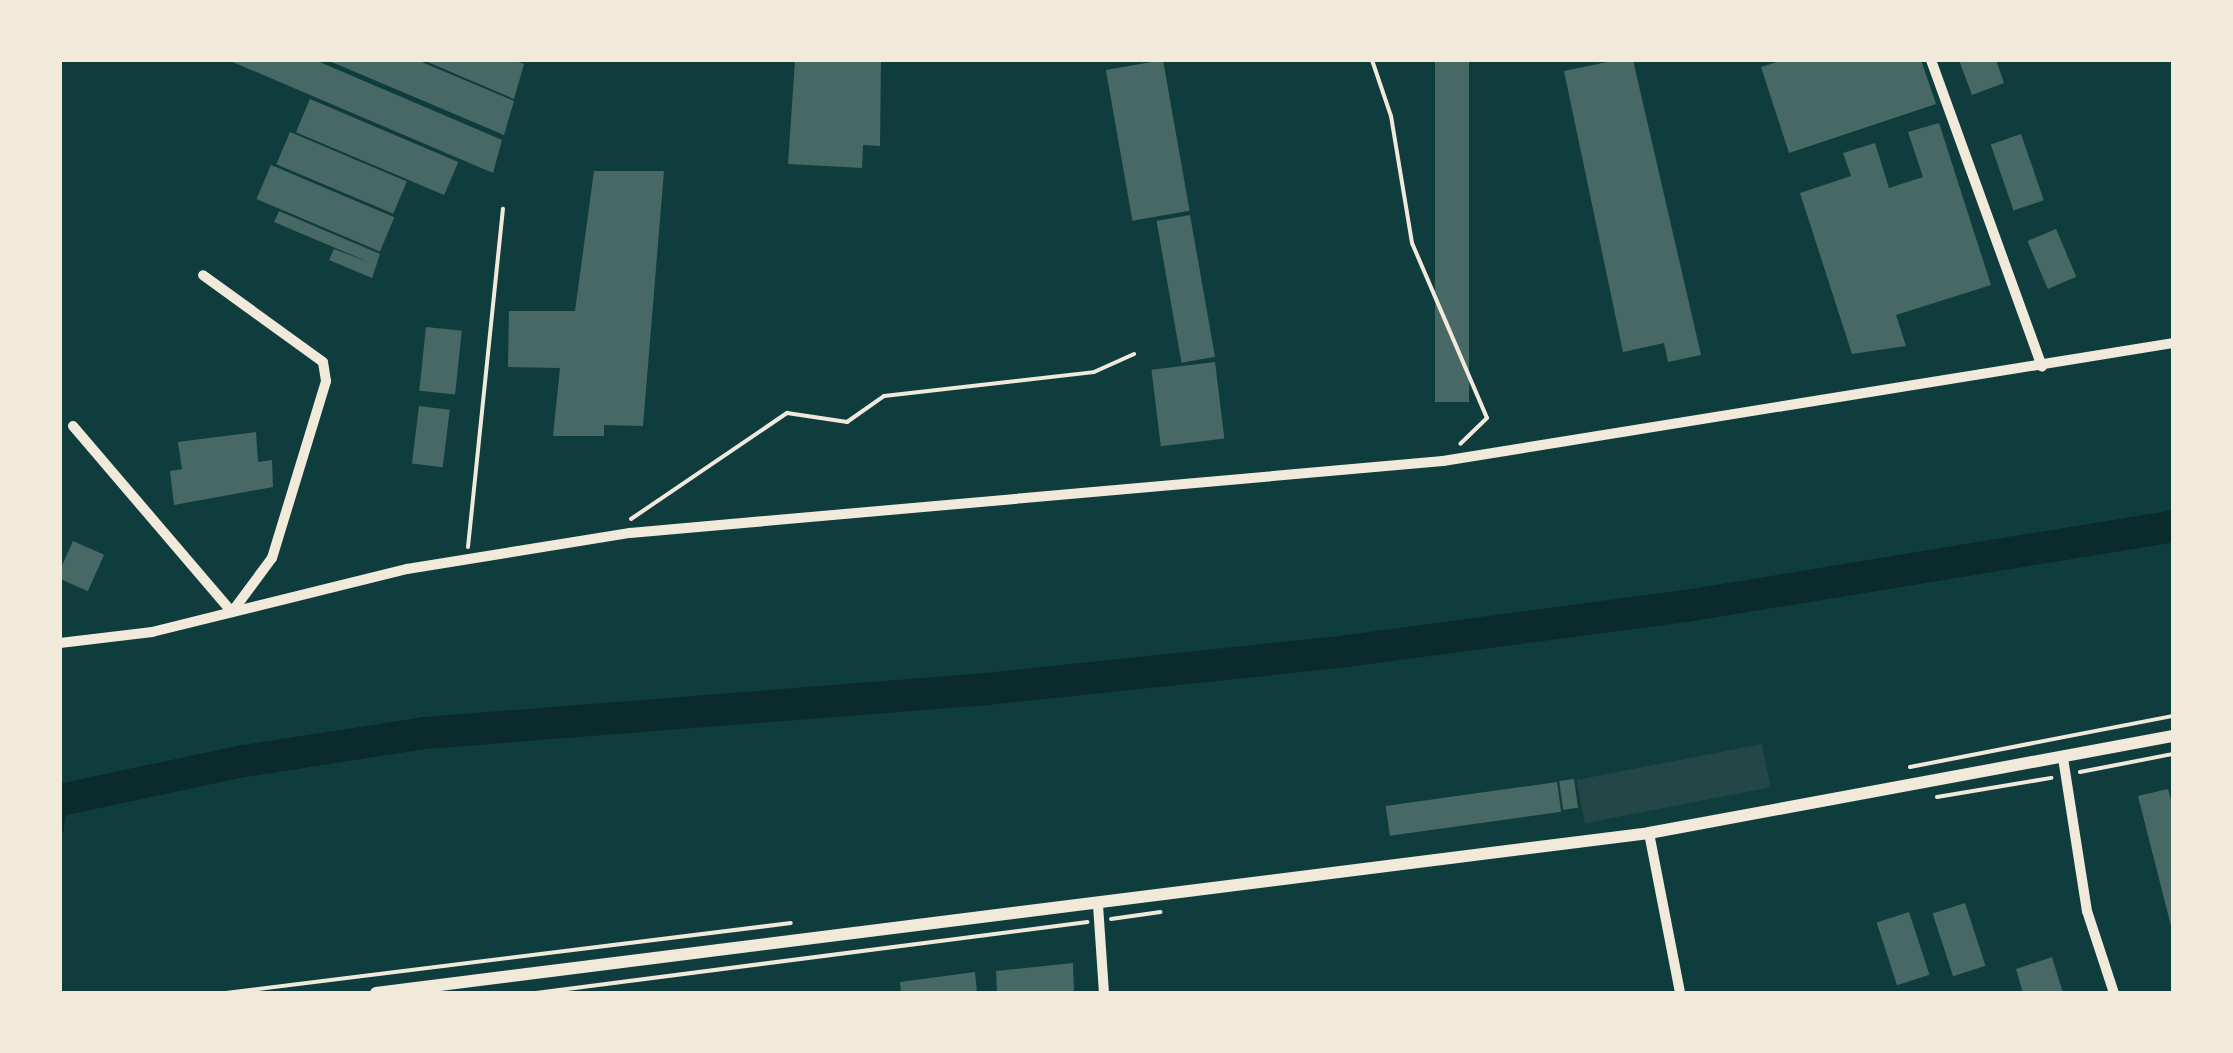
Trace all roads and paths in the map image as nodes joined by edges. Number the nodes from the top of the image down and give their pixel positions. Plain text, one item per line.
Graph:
1 (1372, 60) edge
2 (1931, 60) edge
3 (503, 209) dead end
4 (203, 275) dead end
5 (2173, 343) edge
6 (1134, 354) dead end
7 (2042, 366) junction
8 (73, 426) dead end
9 (1442, 461) junction
10 (630, 533) junction
11 (467, 558) junction
12 (232, 612) junction
13 (60, 643) edge
14 (2173, 716) edge
15 (2173, 736) edge
16 (2062, 758) junction
17 (1902, 768) dead end
18 (1649, 833) junction
19 (1098, 905) junction
20 (797, 922) dead end
21 (226, 993) edge
22 (376, 993) edge
23 (1104, 993) edge
24 (1680, 993) edge
25 (2114, 993) edge

1 - 9 path
2 - 7 street
3 - 11 path
4 - 12 street
5 - 7 street
6 - 10 path
7 - 9 street
8 - 12 street
9 - 10 street
10 - 11 street
11 - 12 street
12 - 13 street
14 - 17 path
15 - 16 street
16 - 18 street
16 - 25 street
18 - 19 street
18 - 24 street
19 - 22 street
19 - 23 street
20 - 21 path

